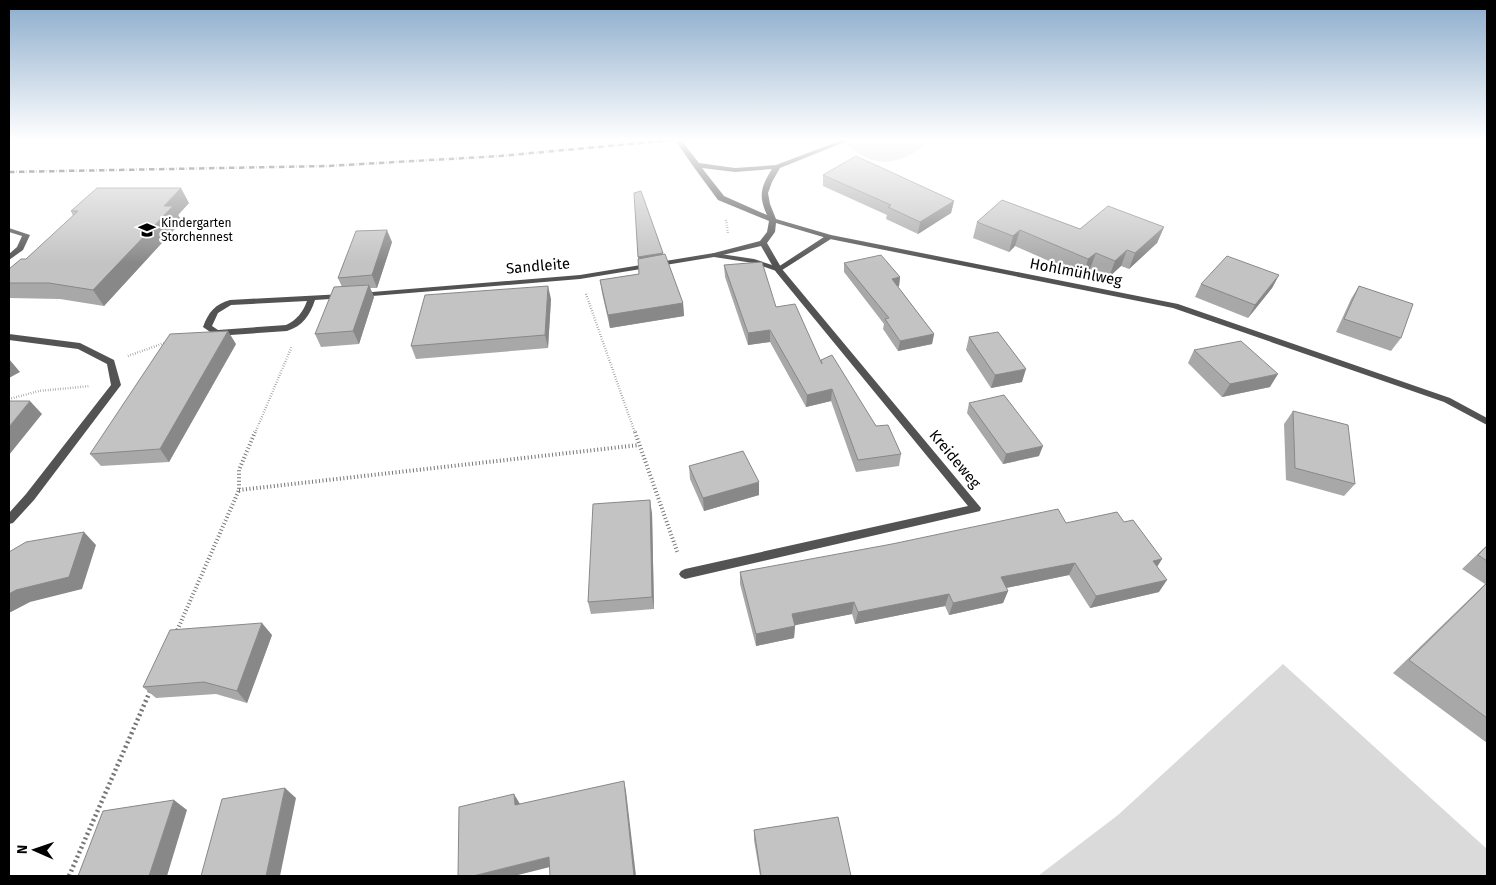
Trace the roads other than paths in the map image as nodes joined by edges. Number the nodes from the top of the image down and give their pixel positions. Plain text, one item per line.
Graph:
1 (708, 181) edge
2 (769, 181) edge
3 (773, 220) junction
4 (9, 230) edge
5 (830, 237) junction
6 (762, 243) junction
7 (714, 255) junction
8 (9, 258) edge
9 (779, 270) junction
10 (312, 298) junction
11 (9, 337) edge
12 (1487, 422) edge
13 (9, 520) edge
14 (685, 574) road end

1 - 3 street, Hohlmühlweg
2 - 3 street
3 - 5 street, Hohlmühlweg
3 - 6 street
4 - 8 street
5 - 9 street
5 - 12 street, Hohlmühlweg
6 - 7 street, Sandleite
6 - 9 street, Kreideweg
7 - 9 street
7 - 10 street, Sandleite
9 - 14 street, Kreideweg
10 - 10 street, Sandleite
11 - 13 street

